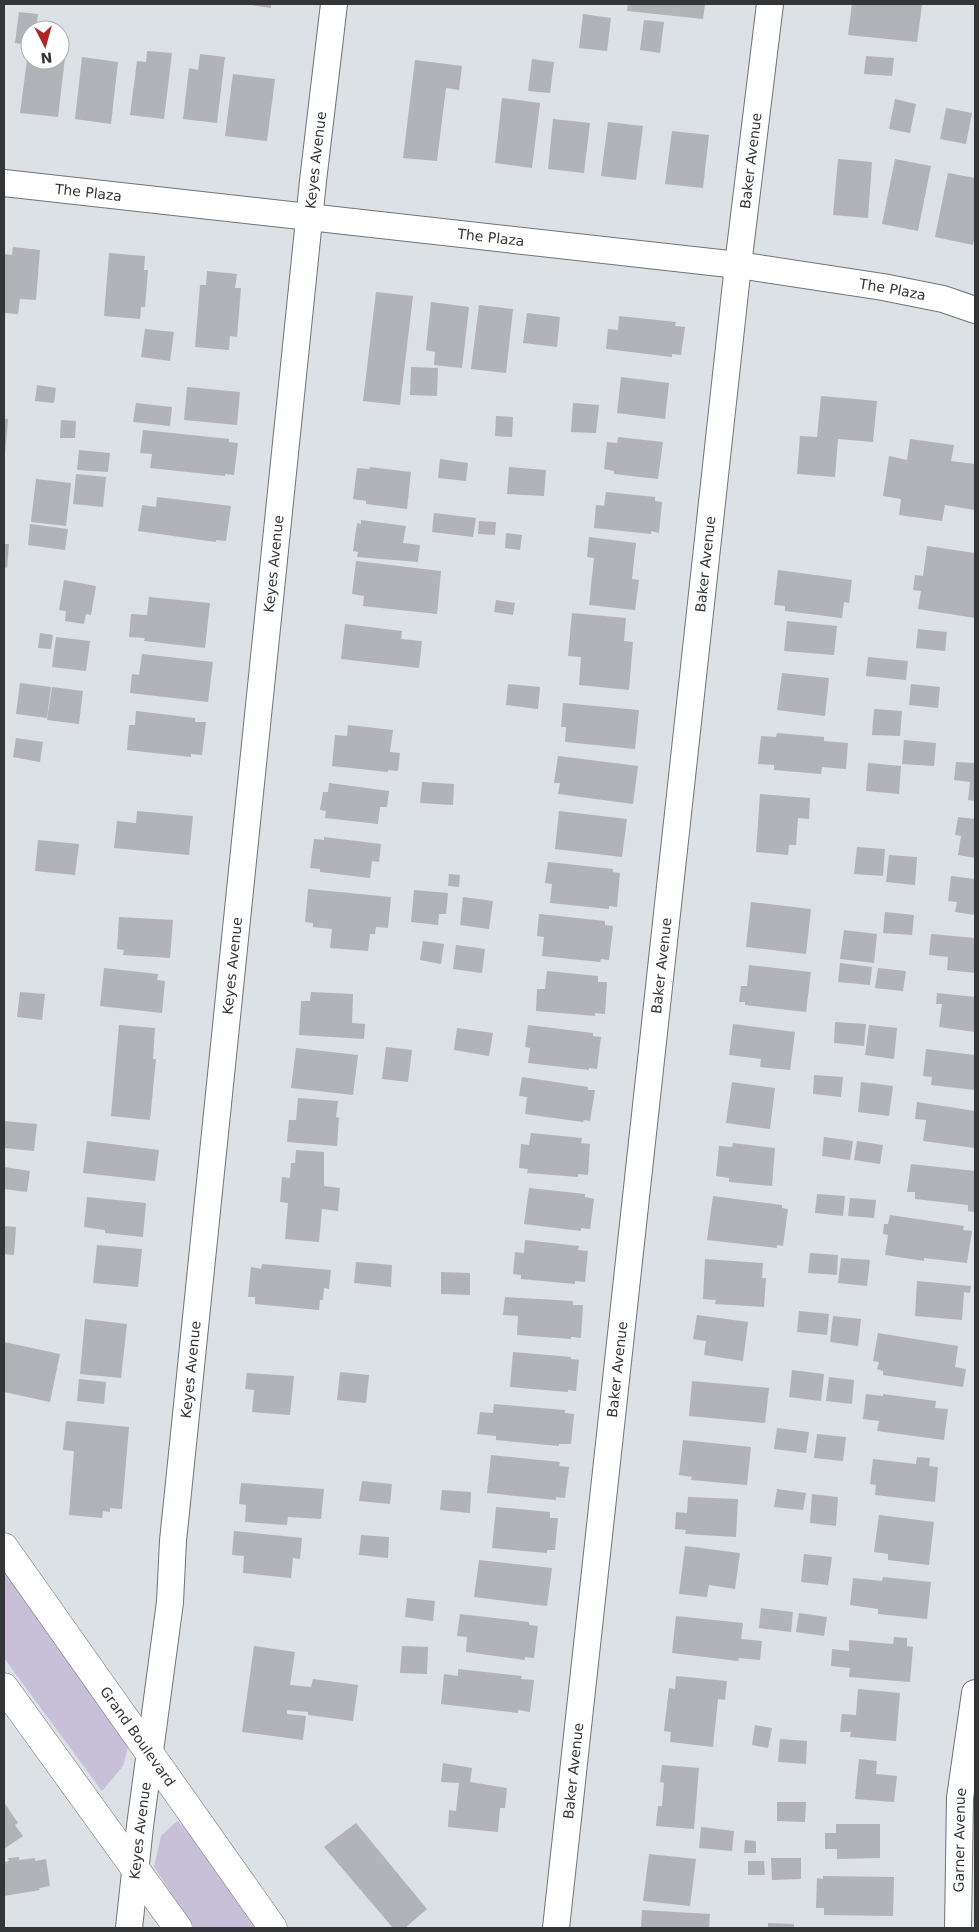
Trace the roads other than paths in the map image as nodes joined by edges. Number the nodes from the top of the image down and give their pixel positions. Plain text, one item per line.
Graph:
1 (334, 4) edge
2 (770, 4) edge
3 (4, 183) edge
4 (310, 216) junction
5 (738, 265) junction
6 (975, 310) edge
7 (4, 1547) edge
8 (4, 1687) edge
9 (975, 1693) edge
10 (151, 1754) junction
11 (135, 1867) junction
12 (129, 1928) edge
13 (178, 1928) edge
14 (273, 1928) edge
15 (556, 1928) edge
16 (958, 1928) edge

1 - 4 street, Keyes Avenue
2 - 5 street, Baker Avenue
3 - 4 street, The Plaza
4 - 5 street, The Plaza
4 - 10 street, Keyes Avenue
5 - 6 street, The Plaza
5 - 15 street, Baker Avenue
7 - 10 street, Grand Boulevard
8 - 11 street
9 - 16 street, Garner Avenue
10 - 11 street, Keyes Avenue
10 - 14 street, Grand Boulevard
11 - 12 street, Keyes Avenue
11 - 13 street

